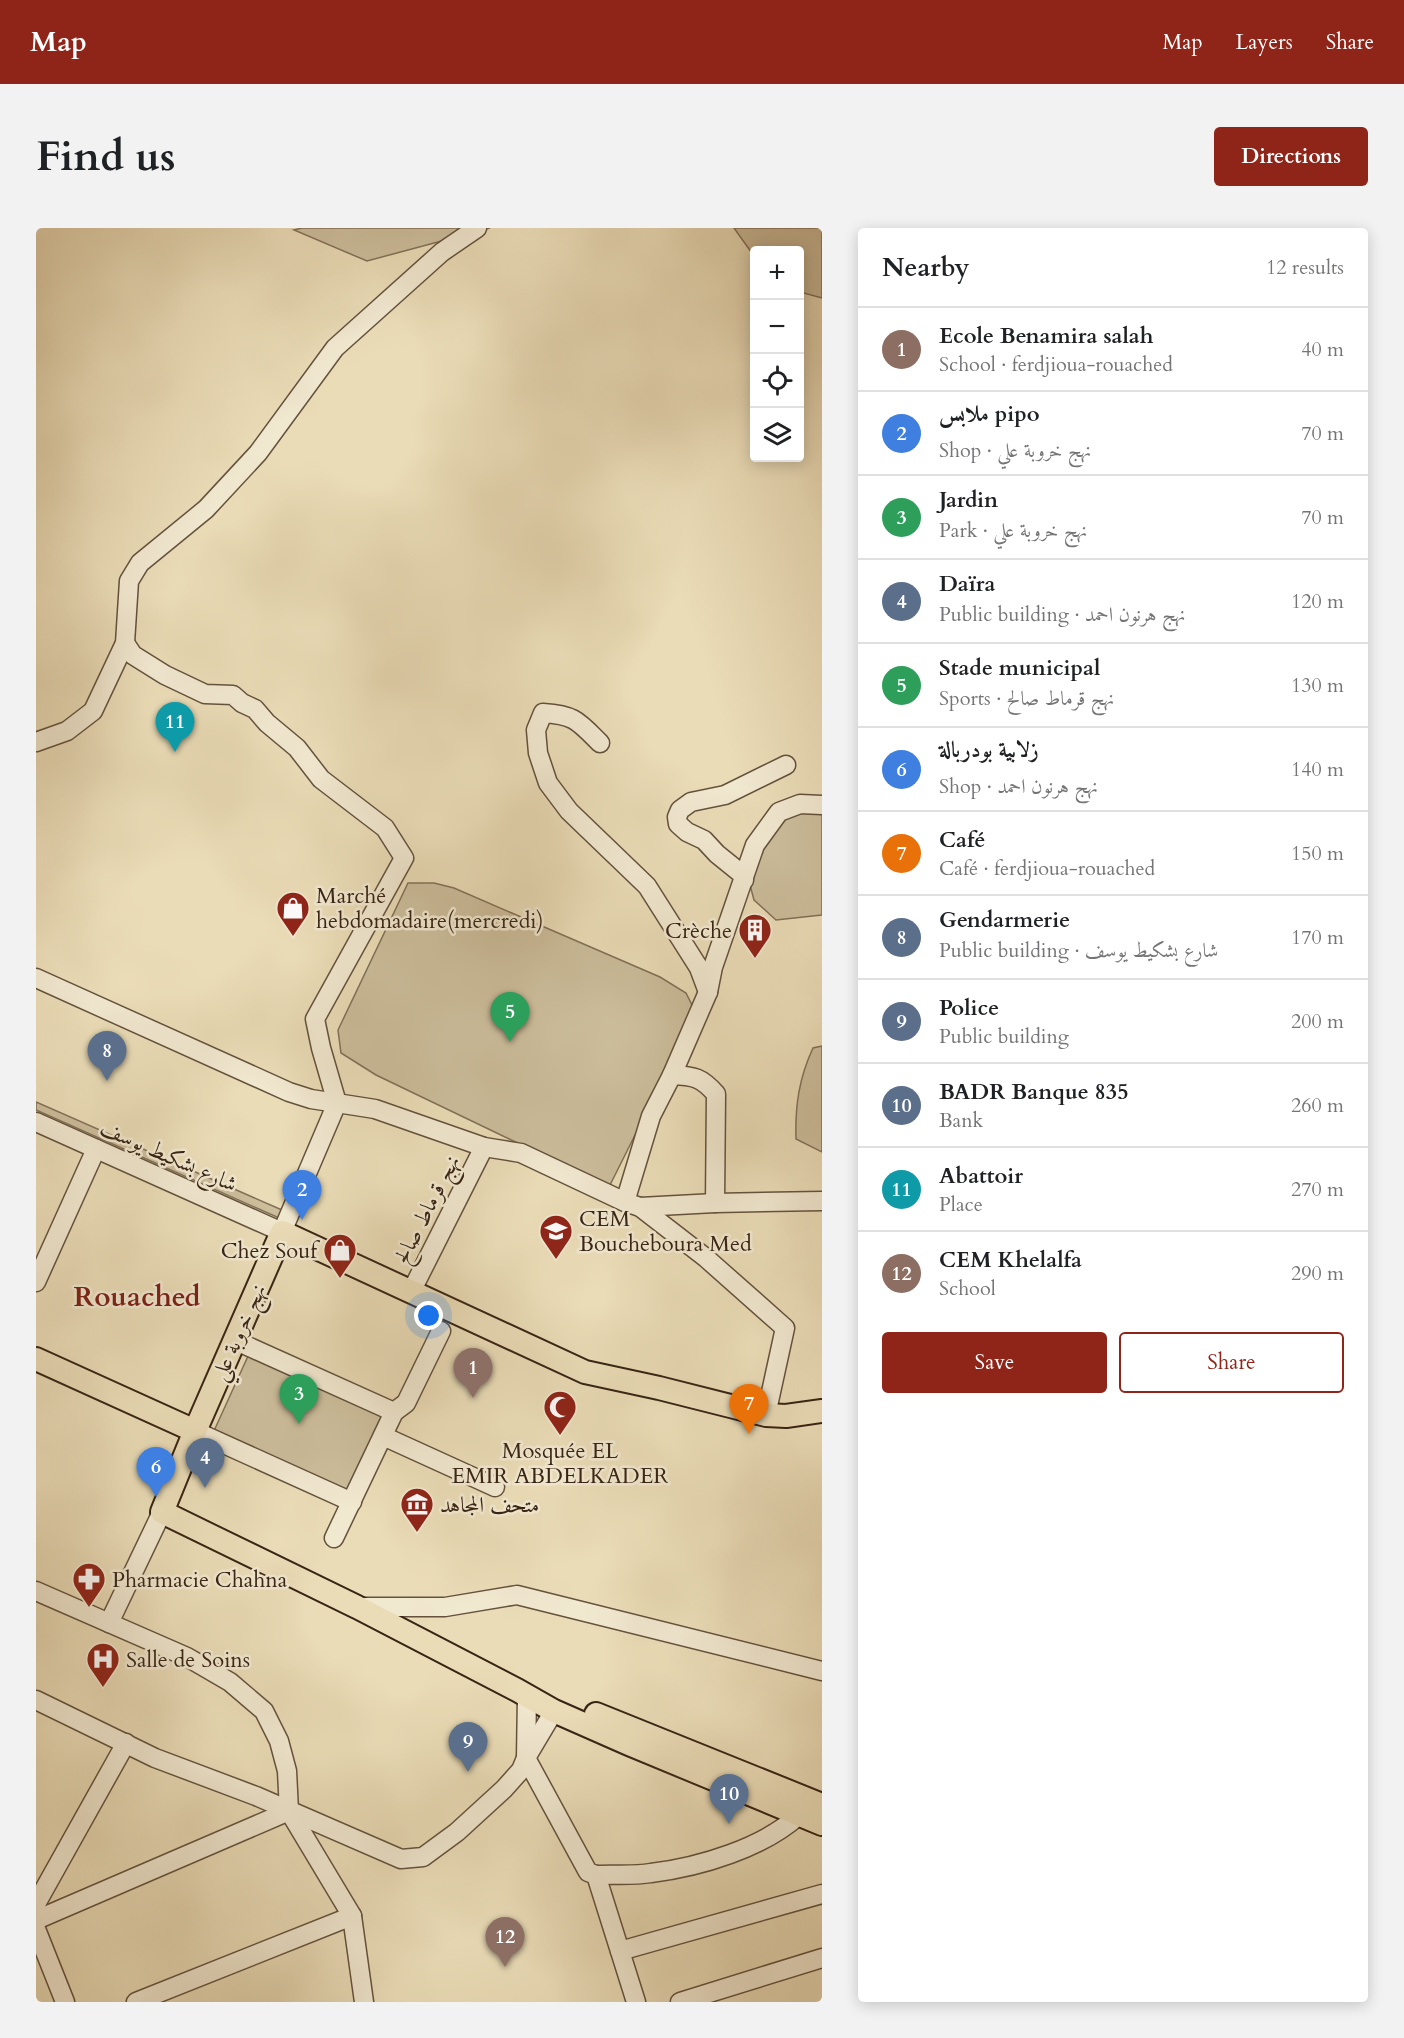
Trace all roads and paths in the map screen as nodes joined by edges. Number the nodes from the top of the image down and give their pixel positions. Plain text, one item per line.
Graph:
1 (477, 228) edge
2 (125, 643) junction
3 (36, 742) edge
4 (600, 743) dead end
5 (786, 765) dead end
6 (822, 805) edge
7 (744, 880) junction
8 (36, 978) edge
9 (708, 992) junction
10 (672, 1075) junction
11 (337, 1103) junction
12 (36, 1122) edge
13 (484, 1147) junction
14 (96, 1149) junction
15 (822, 1201) edge
16 (715, 1203) junction
17 (633, 1204) junction
18 (282, 1232) junction
19 (36, 1282) edge
20 (411, 1292) junction
21 (441, 1331) dead end
22 (234, 1340) junction
23 (36, 1359) edge
24 (394, 1412) junction
25 (822, 1412) edge
26 (766, 1415) junction
27 (195, 1431) junction
28 (383, 1436) junction
29 (495, 1487) dead end
30 (352, 1502) junction
31 (159, 1521) junction
32 (334, 1538) dead end
33 (36, 1591) edge
34 (357, 1607) junction
35 (109, 1623) junction
36 (822, 1671) edge
37 (522, 1692) junction
38 (36, 1700) edge
39 (554, 1711) junction
40 (126, 1743) junction
41 (526, 1758) junction
42 (822, 1805) edge
43 (290, 1811) junction
44 (800, 1815) junction
45 (822, 1824) edge
46 (596, 1875) junction
47 (822, 1894) edge
48 (36, 1904) edge
49 (352, 1916) junction
50 (36, 1920) edge
51 (36, 1929) edge
52 (620, 1951) junction
53 (822, 1958) edge
54 (65, 2002) edge
55 (136, 2002) edge
56 (364, 2002) edge
57 (636, 2002) edge
58 (680, 2002) edge

1 - 2 street
2 - 3 street
2 - 11 street
4 - 9 street
5 - 7 street
6 - 7 street
7 - 9 street
8 - 11 street
9 - 10 street
10 - 16 street
10 - 17 street
11 - 13 street
11 - 18 street
12 - 14 street, شارع بشكيط يوسف
13 - 17 street
13 - 20 street, نهج قرماط صالح
14 - 18 street, شارع بشكيط يوسف
14 - 19 street
15 - 16 street
16 - 17 street
17 - 26 street
18 - 20 main road
18 - 22 main road, نهج خروبة علي
20 - 26 main road
21 - 24 street
22 - 24 street
22 - 27 main road, نهج خروبة علي
23 - 27 main road
24 - 28 street
25 - 26 main road
27 - 30 street
27 - 31 main road, نهج خروبة علي
28 - 29 street
28 - 30 street
30 - 32 street
31 - 34 main road
31 - 35 street
33 - 35 street
34 - 36 street
34 - 37 main road
35 - 43 street
37 - 39 main road
37 - 41 street
37 - 42 main road
38 - 40 street
39 - 41 street
39 - 44 main road
40 - 43 street
40 - 48 street
41 - 43 street
41 - 46 street
43 - 49 street
43 - 50 street
44 - 45 main road
44 - 46 street
46 - 52 street
47 - 52 street
49 - 55 street
49 - 56 street
51 - 54 street
52 - 57 street
53 - 58 street

